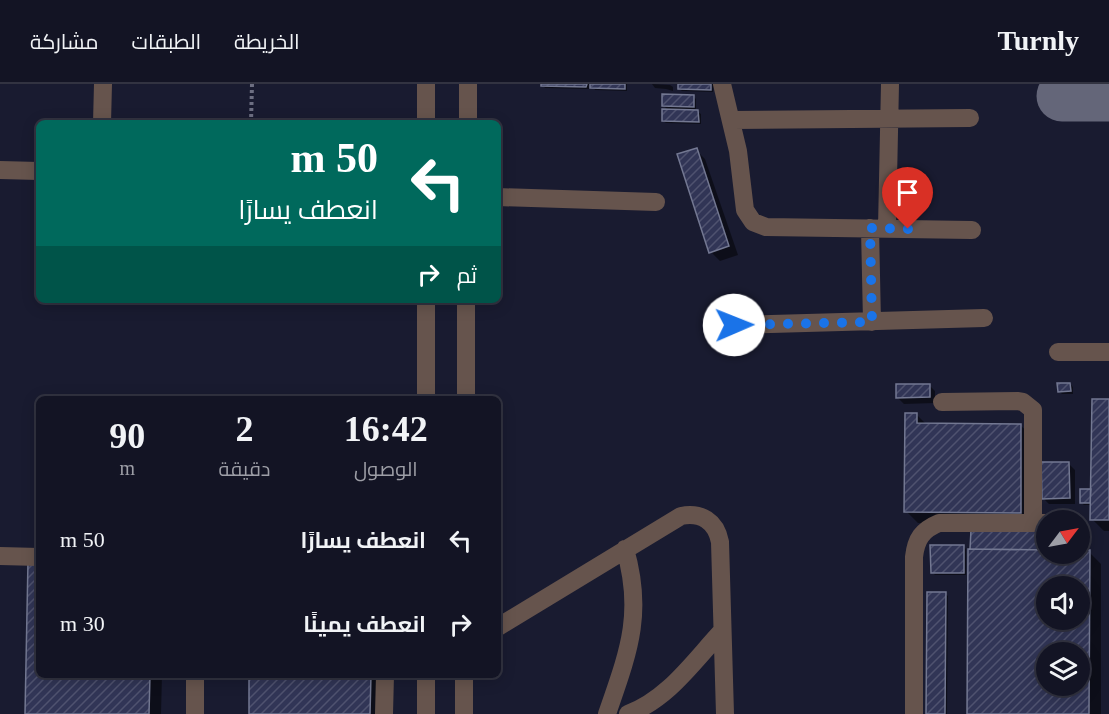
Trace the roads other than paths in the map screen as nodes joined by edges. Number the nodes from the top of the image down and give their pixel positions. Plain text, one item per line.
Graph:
1 (103, 84) edge
2 (426, 84) edge
3 (468, 84) edge
4 (722, 84) edge
5 (890, 84) edge
6 (970, 118) dead end
7 (889, 119) junction
8 (102, 120) edge
9 (426, 120) edge
10 (468, 120) edge
11 (732, 120) junction
12 (0, 171) edge
13 (36, 171) edge
14 (501, 197) edge
15 (656, 202) dead end
16 (878, 228) junction
17 (972, 230) dead end
18 (426, 303) edge
19 (466, 303) edge
20 (984, 318) dead end
21 (872, 322) junction
22 (734, 325) dead end
23 (1058, 352) dead end
24 (1109, 352) edge
25 (426, 396) edge
26 (466, 396) edge
27 (942, 402) dead end
28 (1039, 510) edge
29 (1036, 523) edge
30 (626, 549) junction
31 (0, 556) edge
32 (36, 557) edge
33 (501, 625) edge
34 (722, 631) junction
35 (195, 678) edge
36 (385, 678) edge
37 (426, 678) edge
38 (464, 678) edge
39 (195, 714) edge
40 (384, 714) edge
41 (426, 714) edge
42 (464, 714) edge
43 (607, 714) edge
44 (628, 714) edge
45 (725, 714) edge
46 (914, 714) edge

1 - 8 lane
2 - 9 lane
3 - 10 lane
4 - 11 lane
5 - 7 lane
6 - 7 lane
7 - 11 lane
7 - 16 lane
11 - 16 lane
12 - 13 lane
14 - 15 lane
16 - 17 lane
16 - 21 lane
18 - 25 lane
19 - 26 lane
20 - 21 lane
21 - 22 lane
23 - 24 lane
27 - 28 lane
29 - 46 lane
30 - 33 lane
30 - 34 lane
30 - 43 lane
31 - 32 lane
34 - 44 lane
34 - 45 lane
35 - 39 lane
36 - 40 lane
37 - 41 lane
38 - 42 lane

